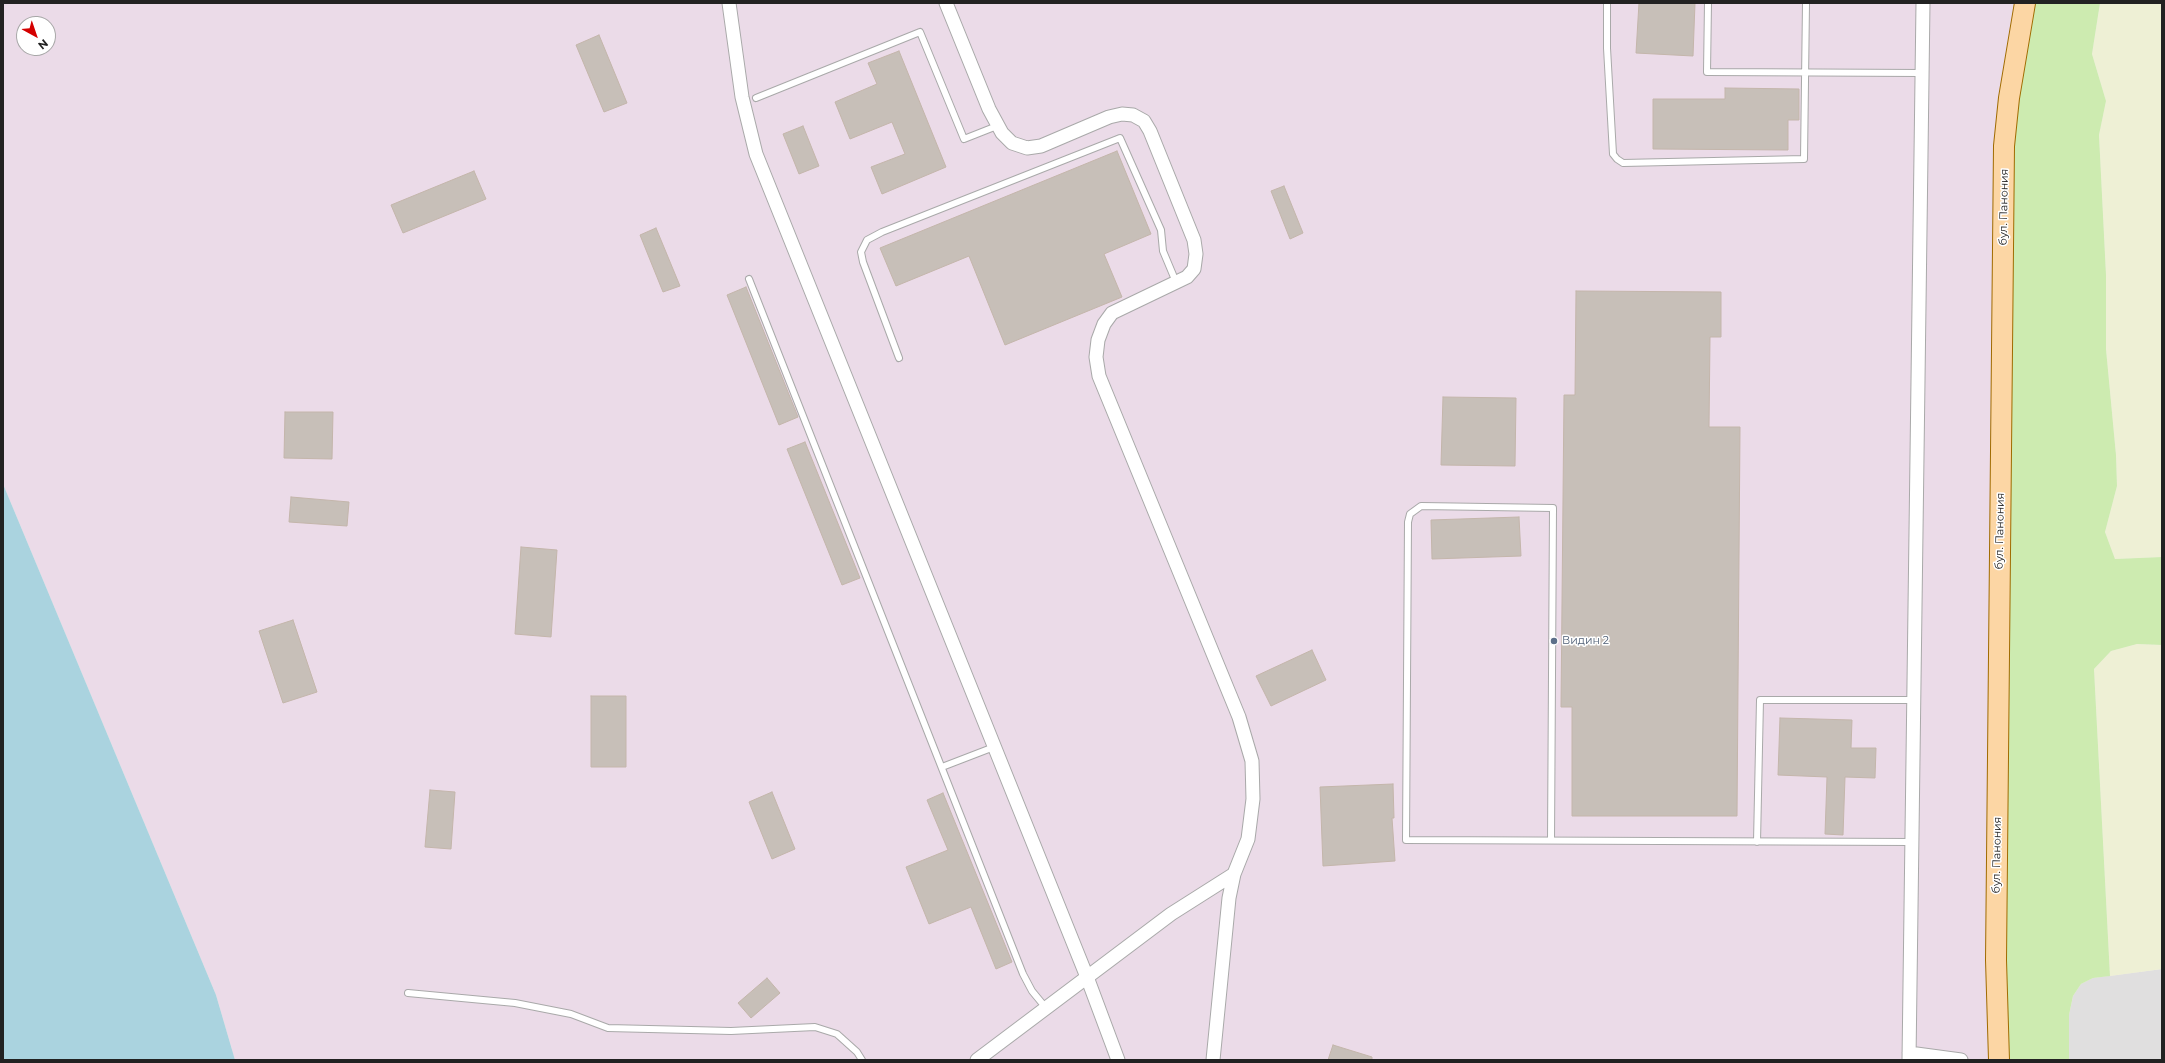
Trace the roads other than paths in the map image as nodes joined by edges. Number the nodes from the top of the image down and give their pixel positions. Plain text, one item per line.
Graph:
1 (729, 3) edge
2 (946, 3) edge
3 (1607, 3) edge
4 (1708, 3) edge
5 (1806, 3) edge
6 (1923, 3) edge
7 (2025, 3) edge
8 (1805, 72) junction
9 (1922, 73) junction
10 (756, 98) dead end
11 (997, 126) junction
12 (750, 279) dead end
13 (1176, 282) junction
14 (899, 358) dead end
15 (1914, 700) junction
16 (994, 747) junction
17 (942, 767) junction
18 (1551, 840) junction
19 (1757, 842) junction
20 (1912, 842) junction
21 (1234, 874) junction
22 (1087, 977) junction
23 (408, 993) dead end
24 (1046, 1008) junction
25 (1909, 1057) edge
26 (862, 1060) edge
27 (977, 1060) edge
28 (1118, 1060) edge
29 (1213, 1060) edge
30 (1961, 1060) edge
31 (1999, 1060) edge

1 - 16 street
2 - 11 street
3 - 8 lane
4 - 8 lane
5 - 8 lane
6 - 9 street
7 - 31 main road, бул. Панония
8 - 9 lane
9 - 15 street
10 - 11 lane
11 - 13 street
12 - 17 lane
13 - 14 lane
13 - 21 street
15 - 19 lane
15 - 20 street
16 - 17 lane
16 - 22 street
17 - 24 lane
18 - 18 lane
18 - 19 lane
19 - 20 lane
20 - 25 street
21 - 22 street
21 - 29 street
22 - 24 street
22 - 28 street
23 - 26 lane
24 - 27 street
25 - 30 street

